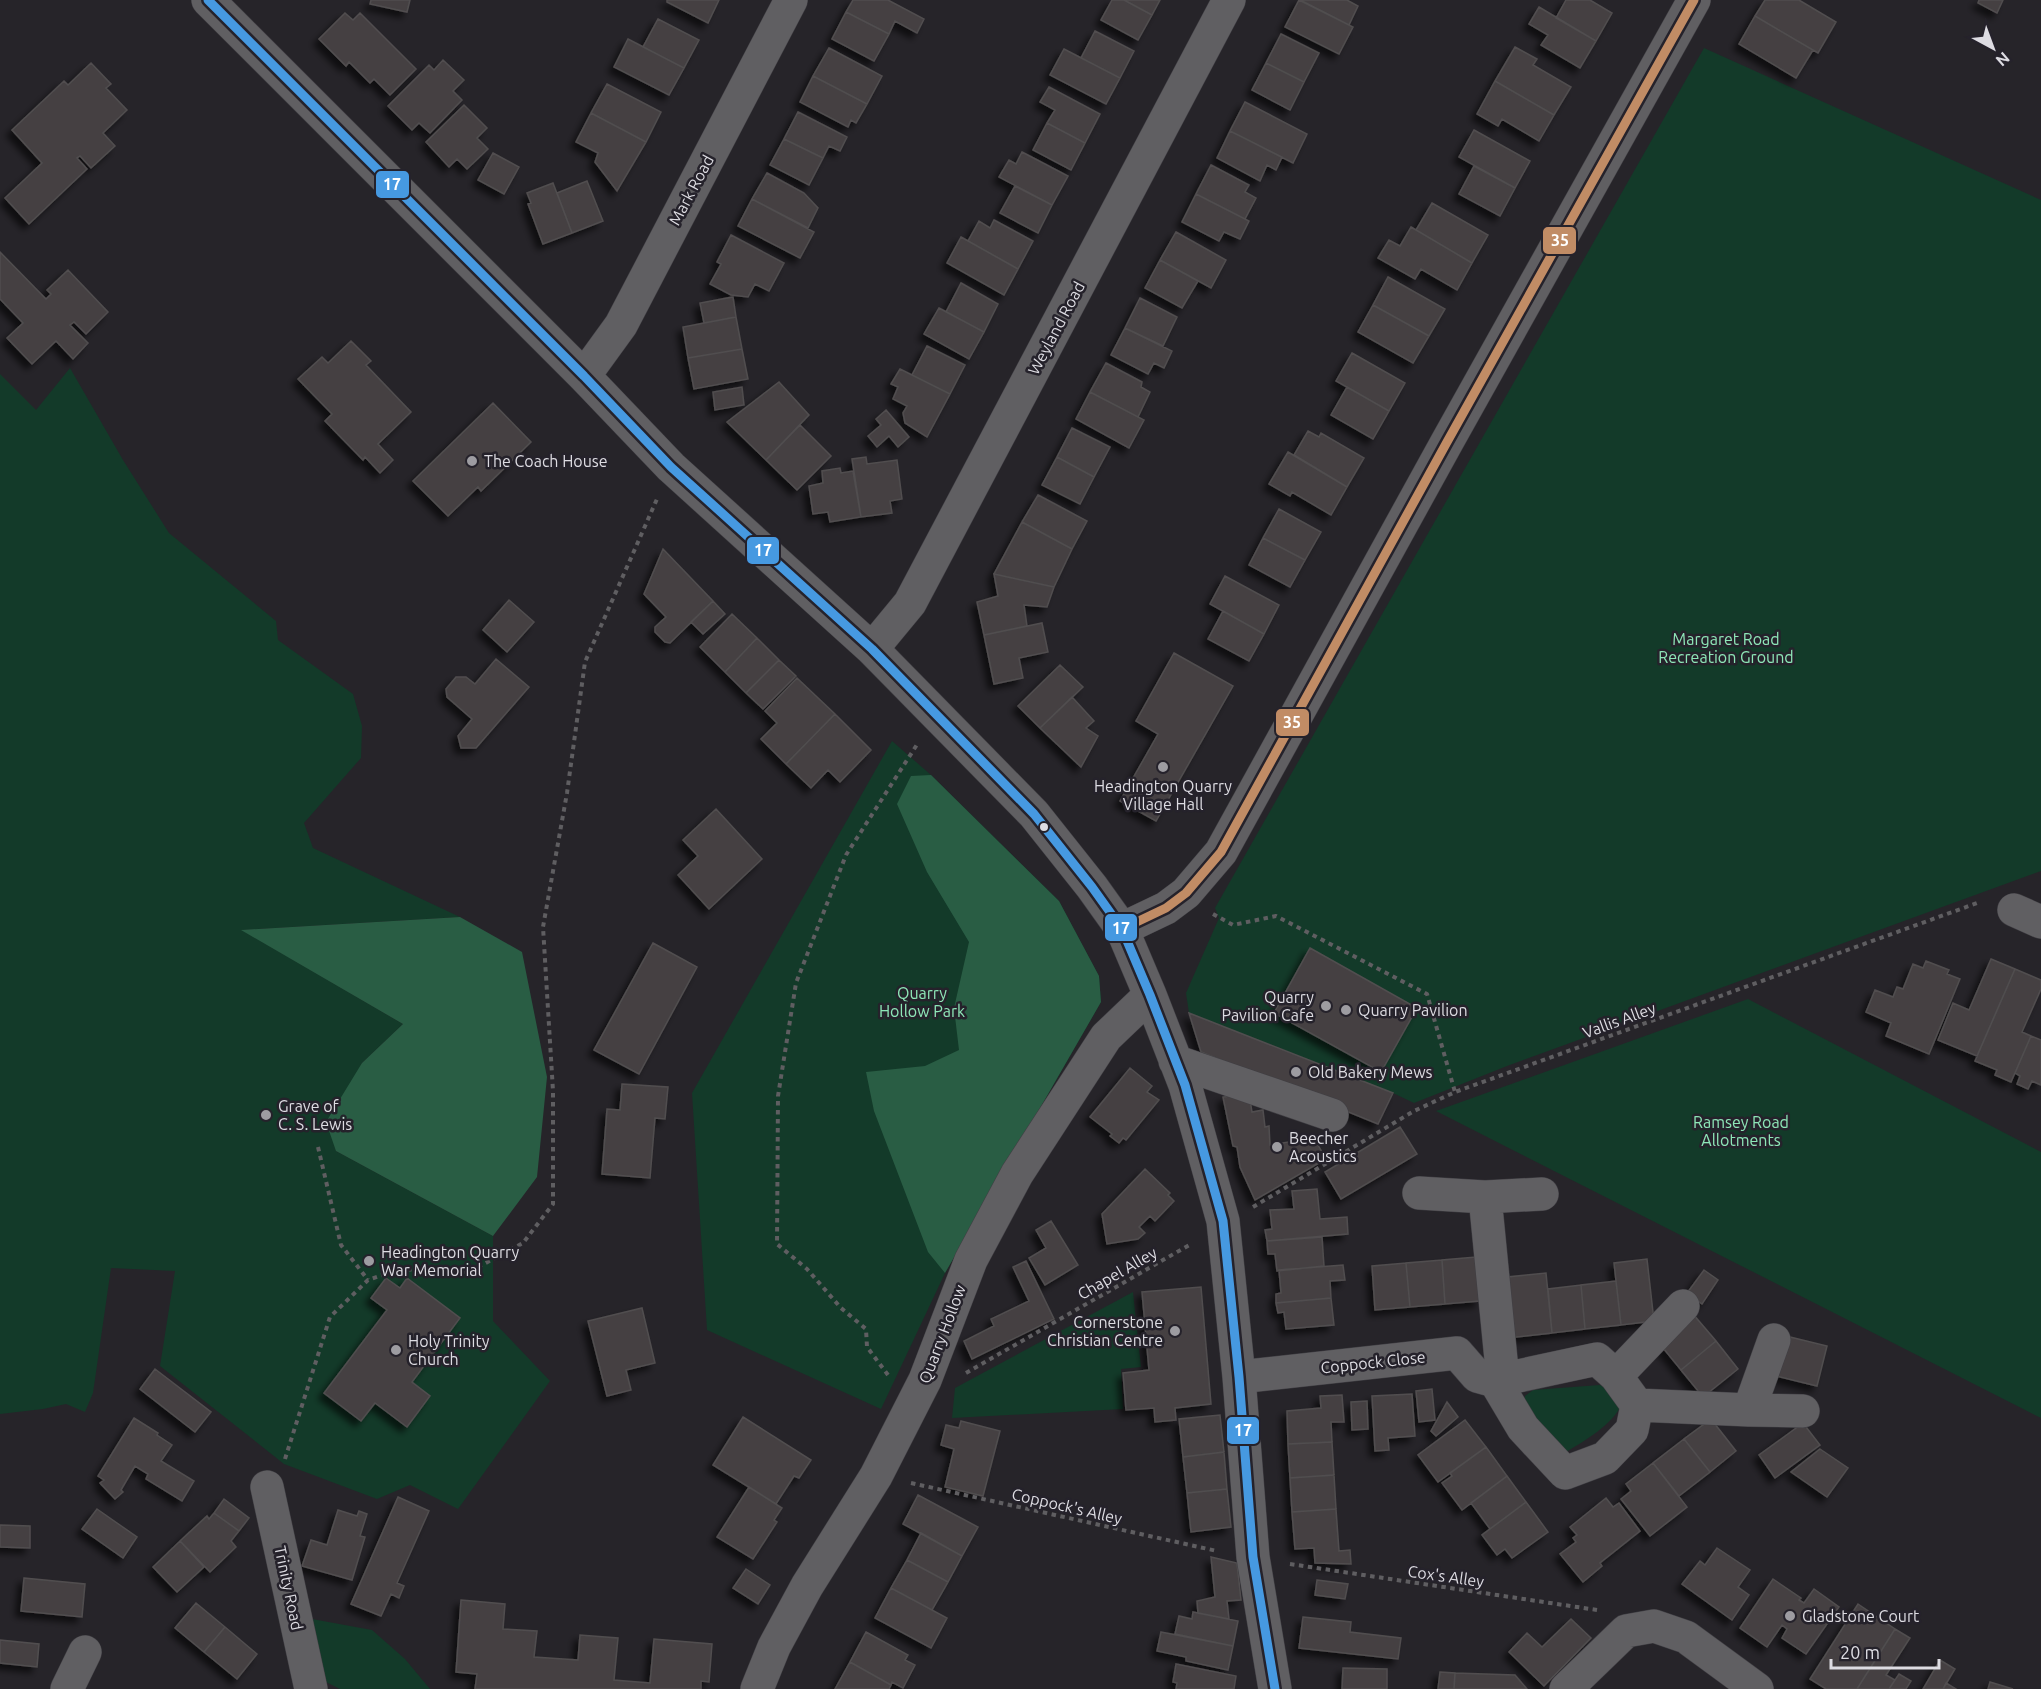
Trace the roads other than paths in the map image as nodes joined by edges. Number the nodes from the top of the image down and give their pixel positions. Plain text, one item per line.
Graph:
1 (208, 0) edge
2 (791, 0) edge
3 (1229, 0) edge
4 (1694, 0) edge
5 (584, 376) junction
6 (872, 649) junction
7 (1122, 929) junction
8 (1150, 995) junction
9 (1175, 1061) junction
10 (1332, 1115) dead end
11 (1419, 1193) dead end
12 (1542, 1194) dead end
13 (1485, 1197) junction
14 (1683, 1306) dead end
15 (1774, 1340) dead end
16 (1616, 1376) junction
17 (1239, 1377) junction
18 (1499, 1381) junction
19 (1637, 1405) junction
20 (1749, 1410) junction
21 (1803, 1411) dead end
22 (267, 1487) road end
23 (85, 1652) dead end
24 (67, 1689) edge
25 (311, 1689) edge
26 (757, 1689) edge
27 (1275, 1689) edge
28 (1566, 1689) edge
29 (1757, 1689) edge

1 - 5 street
2 - 5 street, Mark Road
3 - 6 street, Weyland Road
4 - 7 street
5 - 6 street
6 - 7 street
7 - 8 street
8 - 9 street
8 - 26 street, Quarry Hollow
9 - 10 street
9 - 17 street
11 - 13 street
12 - 13 street
13 - 18 street
14 - 16 street
15 - 20 street
16 - 18 street
16 - 19 street
17 - 18 street, Coppock Close
17 - 27 street
18 - 19 street
19 - 20 street
20 - 21 street
22 - 25 street, Trinity Road
23 - 24 street
28 - 29 street

